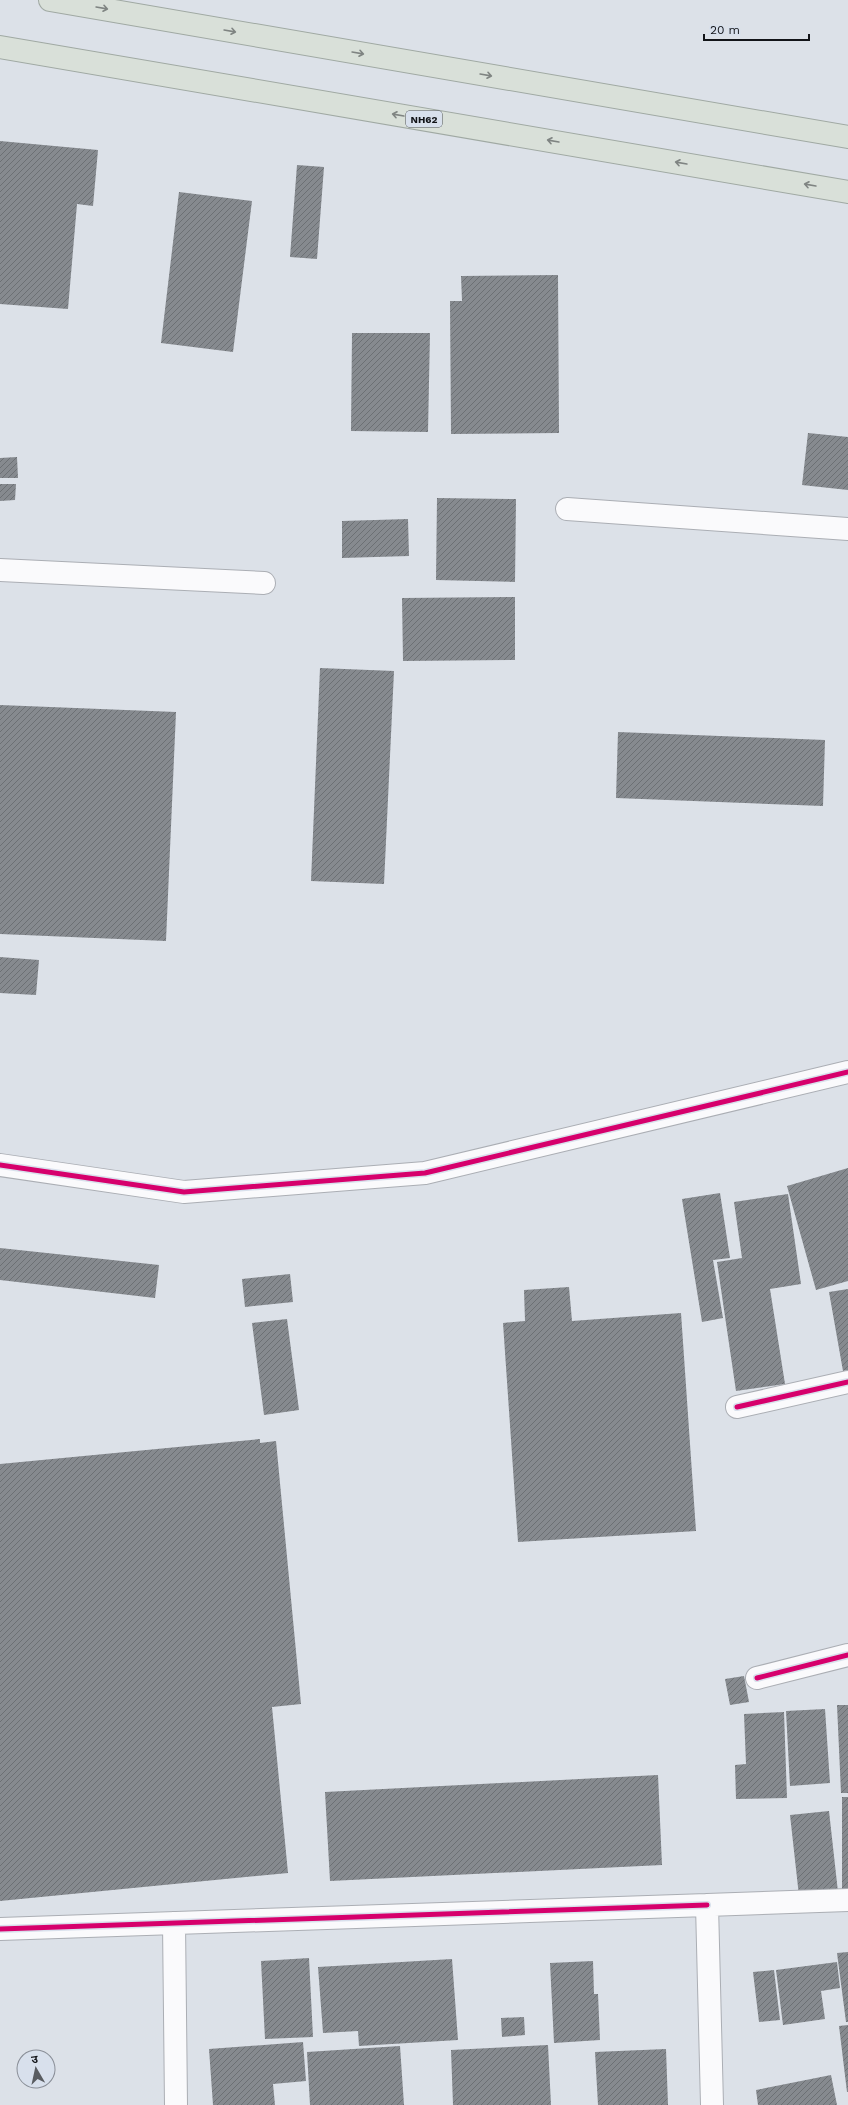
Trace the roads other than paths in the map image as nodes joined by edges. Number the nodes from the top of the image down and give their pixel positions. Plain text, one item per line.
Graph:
1 (50, 0) edge
2 (0, 47) edge
3 (848, 137) edge
4 (848, 192) edge
5 (567, 509) dead end
6 (848, 529) edge
7 (0, 570) edge
8 (264, 583) dead end
9 (848, 1072) edge
10 (0, 1165) edge
11 (848, 1382) edge
12 (737, 1407) dead end
13 (848, 1655) edge
14 (757, 1678) dead end
15 (848, 1900) edge
16 (707, 1905) junction
17 (174, 1923) junction
18 (0, 1929) edge
19 (176, 2105) edge
20 (712, 2105) edge

1 -> 3 highway
4 -> 2 highway, NH62
5 - 6 street
7 - 8 street
9 - 10 street
11 - 12 street
13 - 14 street
15 - 16 street
16 - 17 street
16 - 20 street
17 - 18 street
17 - 19 street

